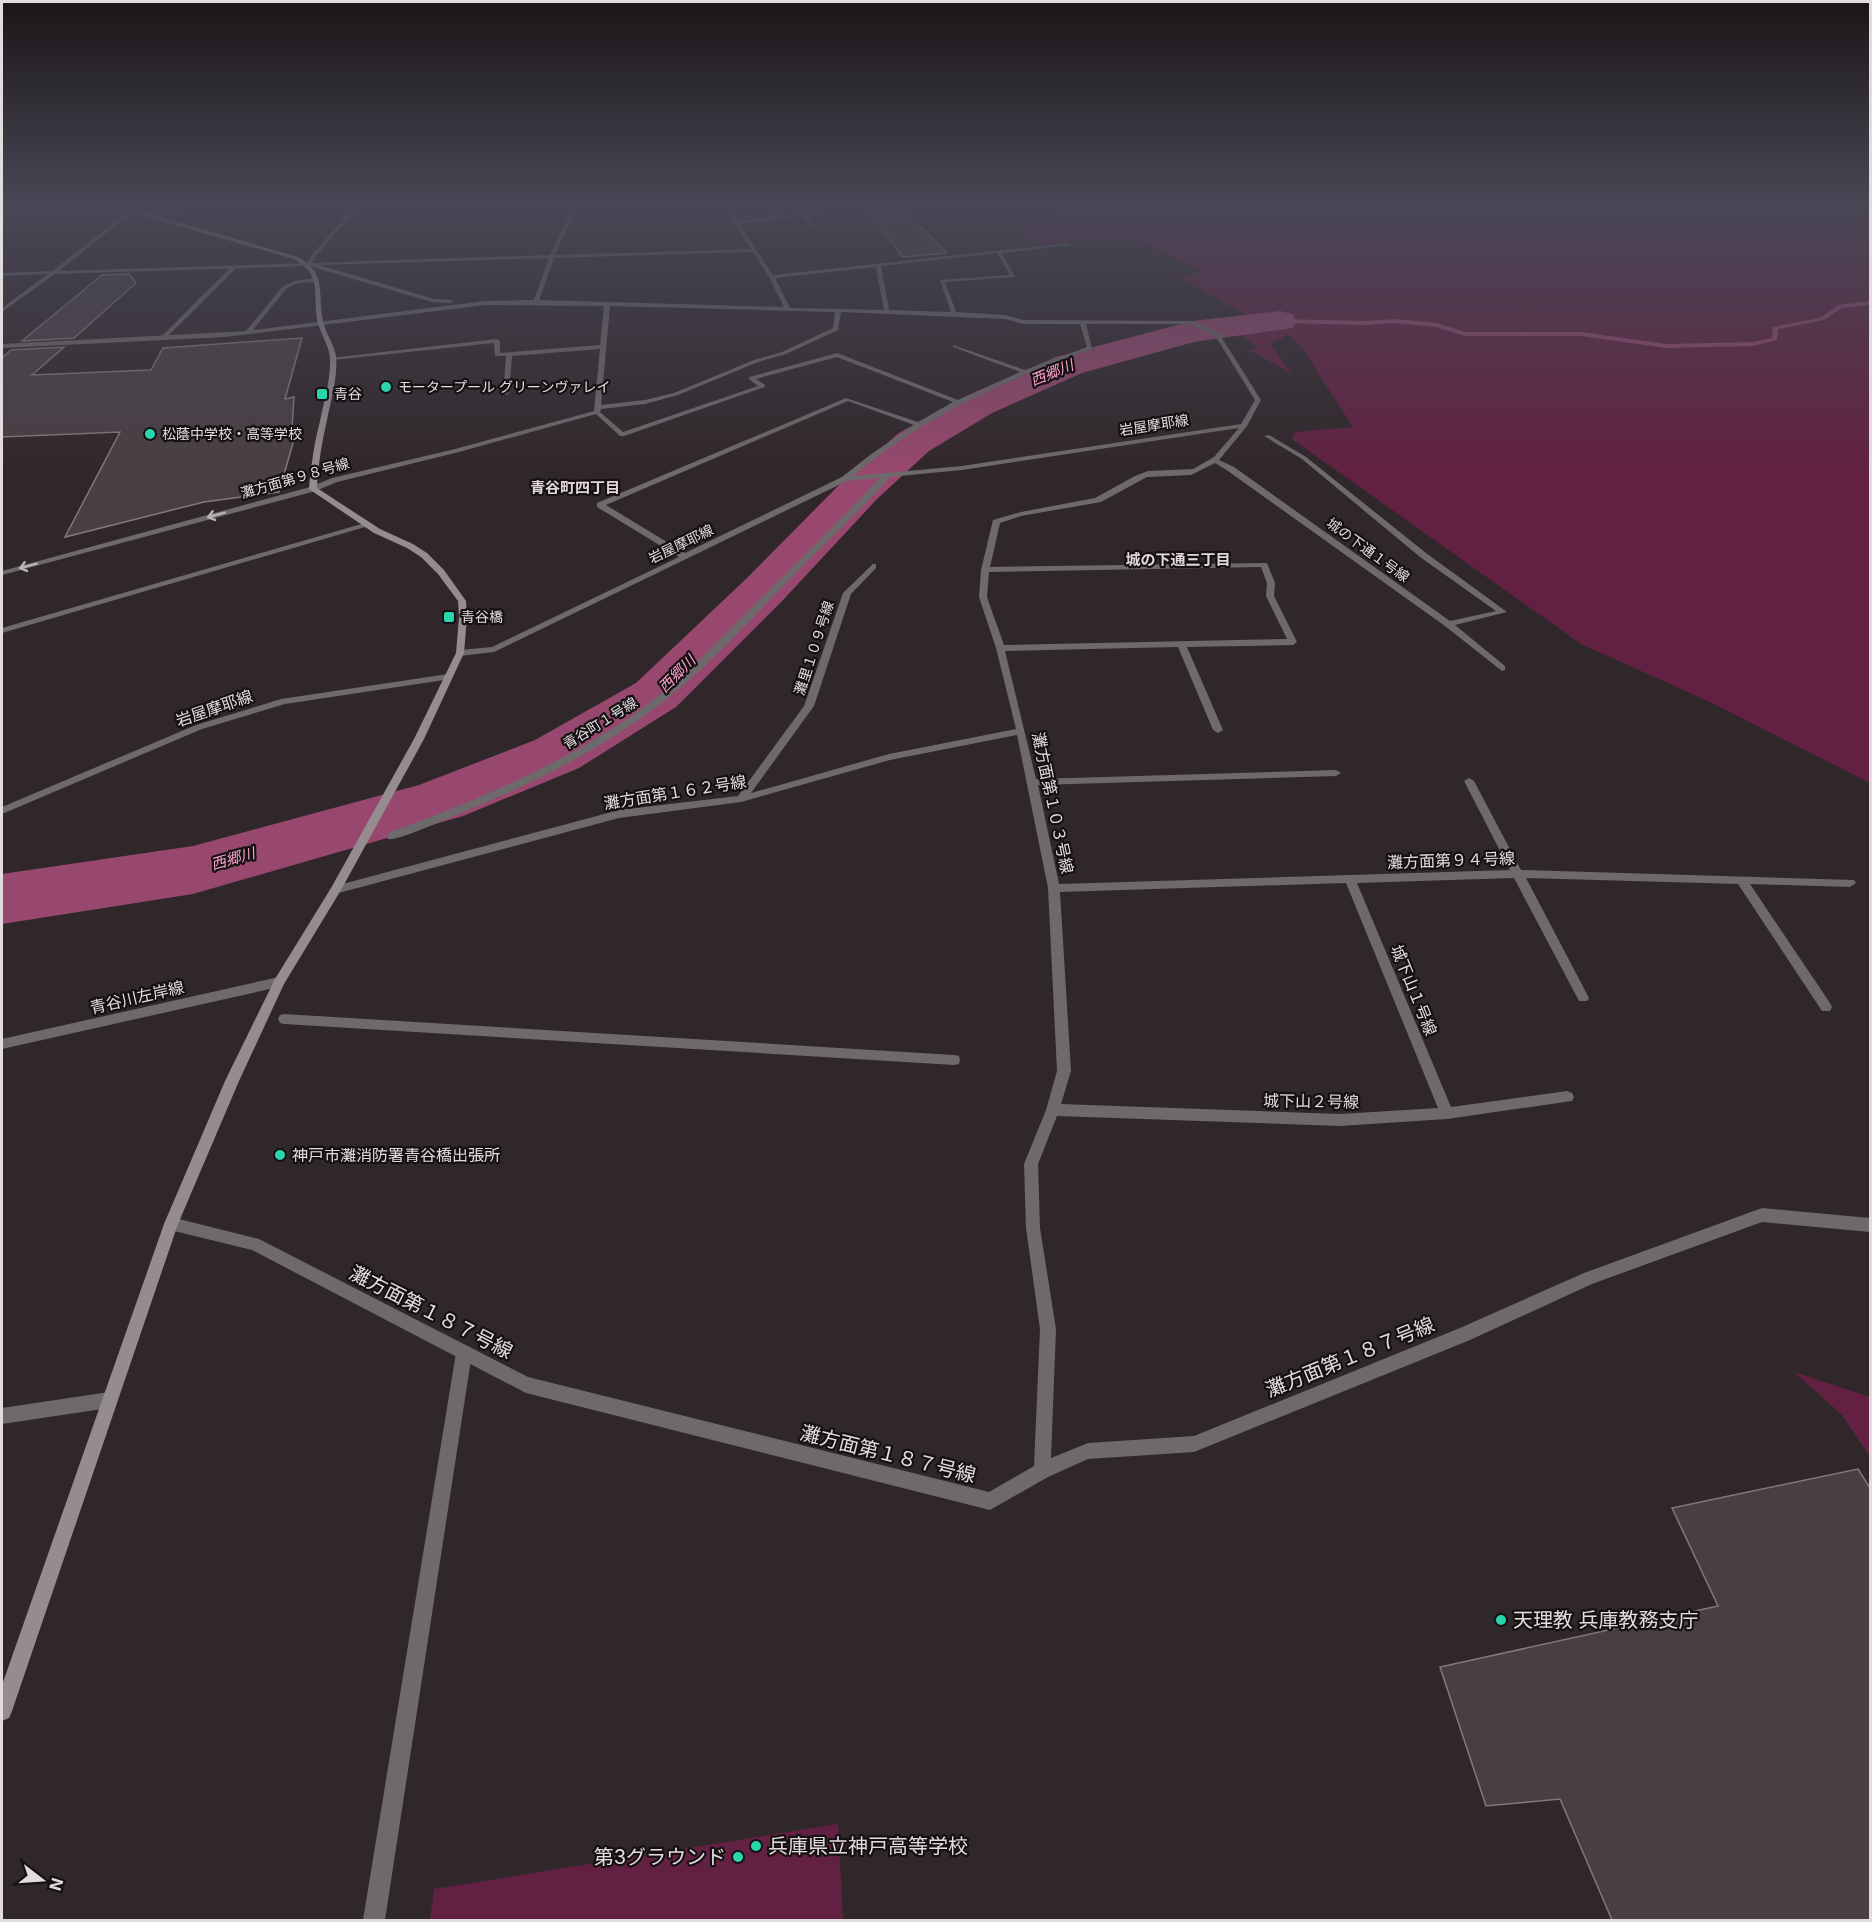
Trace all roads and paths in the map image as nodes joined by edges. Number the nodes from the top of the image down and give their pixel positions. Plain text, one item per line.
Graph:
1 (24, 294) edge
2 (207, 294) edge
3 (279, 294) edge
4 (318, 294) edge
5 (409, 294) edge
6 (539, 294) edge
7 (780, 294) edge
8 (883, 294) edge
9 (946, 294) edge
10 (536, 302) junction
11 (485, 303) junction
12 (607, 305) junction
13 (2, 310) edge
14 (788, 310) junction
15 (838, 311) junction
16 (887, 313) junction
17 (954, 315) junction
18 (321, 323) junction
19 (1083, 323) junction
20 (247, 333) junction
21 (162, 339) junction
22 (2, 346) edge
23 (955, 346) dead end
24 (603, 347) junction
25 (509, 354) junction
26 (333, 358) junction
27 (1023, 371) junction
28 (506, 393) dead end
29 (956, 401) junction
30 (597, 409) junction
31 (918, 424) junction
32 (1245, 425) junction
33 (1267, 435) dead end
34 (1214, 460) junction
35 (888, 476) junction
36 (850, 478) junction
37 (313, 489) junction
38 (368, 525) junction
39 (686, 557) junction
40 (873, 566) dead end
41 (985, 570) junction
42 (2, 573) edge
43 (1448, 624) junction
44 (2, 631) edge
45 (1181, 644) junction
46 (1000, 648) junction
47 (460, 652) junction
48 (1502, 668) dead end
49 (448, 677) junction
50 (1218, 730) dead end
51 (1021, 731) junction
52 (1336, 773) dead end
53 (1031, 782) junction
54 (1469, 782) dead end
55 (741, 799) junction
56 (2, 811) edge
57 (392, 836) dead end
58 (1520, 874) junction
59 (1350, 879) junction
60 (1741, 880) junction
61 (1850, 883) dead end
62 (1054, 888) junction
63 (336, 890) junction
64 (279, 982) junction
65 (1583, 998) dead end
66 (1826, 1007) dead end
67 (284, 1019) dead end
68 (2, 1044) edge
69 (954, 1060) dead end
70 (1567, 1097) dead end
71 (1053, 1110) junction
72 (1447, 1113) junction
73 (171, 1224) junction
74 (1870, 1225) edge
75 (464, 1353) junction
76 (109, 1400) junction
77 (2, 1416) edge
78 (1042, 1471) junction
79 (2, 1711) edge
80 (374, 1920) edge

1 - 13 street
2 - 21 street
3 - 20 street
4 - 18 street
5 - 11 street
6 - 10 street
7 - 14 street
8 - 16 street
9 - 17 street
10 - 11 street
10 - 12 street
11 - 18 street
12 - 14 street
12 - 24 street
14 - 15 street
15 - 16 street
15 - 30 street, 灘方面第９８号線
16 - 17 street
17 - 19 street
18 - 20 street
18 - 26 street
19 - 27 street
19 - 32 street, 灘方面第１０３号線
20 - 21 street
21 - 22 street
23 - 27 street
24 - 25 street
24 - 30 street
25 - 26 street
25 - 28 street
26 - 37 street
27 - 29 street
29 - 30 street
29 - 31 street
30 - 37 street, 灘方面第９８号線
31 - 36 street
31 - 39 street
32 - 34 street, 灘方面第１０３号線
32 - 35 street, 岩屋摩耶線
33 - 43 street
34 - 41 street, 灘方面第１０３号線
34 - 43 street, 城の下通１号線
35 - 36 street, 岩屋摩耶線
35 - 57 street, 青谷町１号線
36 - 39 street, 岩屋摩耶線
37 - 38 street
37 -> 42 street, 灘方面第９８号線
38 - 44 street
38 - 47 street
39 - 47 street, 岩屋摩耶線
40 - 55 street, 灘里１０９号線
41 - 45 street
41 - 46 street, 灘方面第１０３号線
43 - 48 street, 城の下通１号線
45 - 46 street
45 - 50 street
46 - 51 street, 灘方面第１０３号線
47 - 49 street
49 - 56 street, 岩屋摩耶線
49 - 63 street
51 - 53 street, 灘方面第１０３号線
51 - 55 street, 灘方面第１６２号線
52 - 53 street
53 - 62 street, 灘方面第１０３号線
54 - 58 street
55 - 63 street, 灘方面第１６２号線
58 - 59 street, 灘方面第９４号線
58 - 60 street, 灘方面第９４号線
58 - 65 street
59 - 62 street, 灘方面第９４号線
59 - 72 street, 城下山１号線
60 - 61 street, 灘方面第９４号線
60 - 66 street
62 - 71 street, 灘方面第１０３号線
63 - 64 street
64 - 68 street, 青谷川左岸線
64 - 73 street
67 - 69 street
70 - 72 street, 城下山２号線
71 - 72 street, 城下山２号線
71 - 78 street, 灘方面第１０３号線
73 - 75 street, 灘方面第１８７号線
73 - 76 street
74 - 78 street, 灘方面第１８７号線
75 - 78 street, 灘方面第１８７号線
75 - 80 street
76 - 77 street
76 - 79 street

